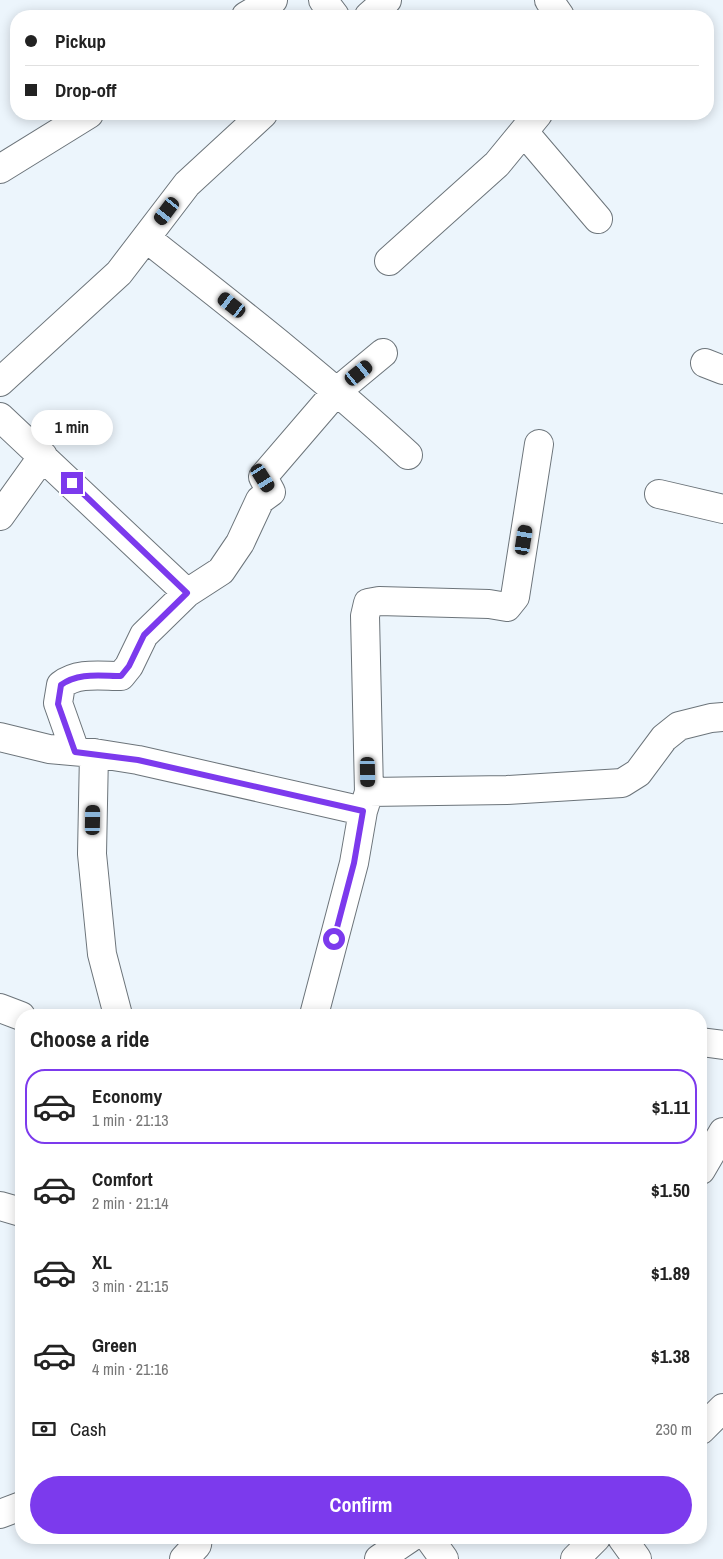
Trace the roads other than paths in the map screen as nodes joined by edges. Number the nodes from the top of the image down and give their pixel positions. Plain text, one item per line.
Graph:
1 (273, 0) edge
2 (387, 0) edge
3 (256, 10) edge
4 (376, 10) edge
5 (79, 120) edge
6 (256, 120) edge
7 (531, 123) edge
8 (0, 169) edge
9 (598, 219) dead end
10 (146, 238) junction
11 (389, 261) dead end
12 (383, 354) dead end
13 (0, 382) edge
14 (336, 392) junction
15 (0, 417) edge
16 (539, 444) dead end
17 (408, 455) dead end
18 (43, 456) junction
19 (660, 494) dead end
20 (723, 509) edge
21 (0, 516) edge
22 (187, 593) junction
23 (723, 717) edge
24 (0, 737) edge
25 (85, 752) junction
26 (366, 802) junction
27 (0, 1008) edge
28 (116, 1009) edge
29 (316, 1009) edge
30 (15, 1014) edge
31 (707, 1043) edge
32 (723, 1045) edge
33 (723, 1132) edge
34 (707, 1160) edge
35 (0, 1206) edge
36 (15, 1210) edge
37 (723, 1408) edge
38 (707, 1424) edge
39 (15, 1508) edge
40 (0, 1514) edge
41 (197, 1544) edge
42 (401, 1544) edge
43 (433, 1544) edge
44 (590, 1544) edge
45 (626, 1544) edge
46 (184, 1559) edge
47 (379, 1559) edge
48 (444, 1559) edge
49 (575, 1559) edge
50 (637, 1559) edge

1 - 3 street
2 - 4 street
5 - 8 street
6 - 10 street
7 - 9 street
7 - 11 street
10 - 13 street
10 - 14 street
12 - 14 street
14 - 17 street
14 - 22 street
15 - 18 street
16 - 26 street
18 - 21 street
18 - 22 street
19 - 20 street
22 - 25 street
23 - 26 street
24 - 25 street
25 - 26 street
25 - 28 street
26 - 29 street
27 - 30 street
31 - 32 street
33 - 34 street
35 - 36 street
37 - 38 street
39 - 40 street
41 - 46 street
42 - 47 street
43 - 48 street
44 - 49 street
45 - 50 street

